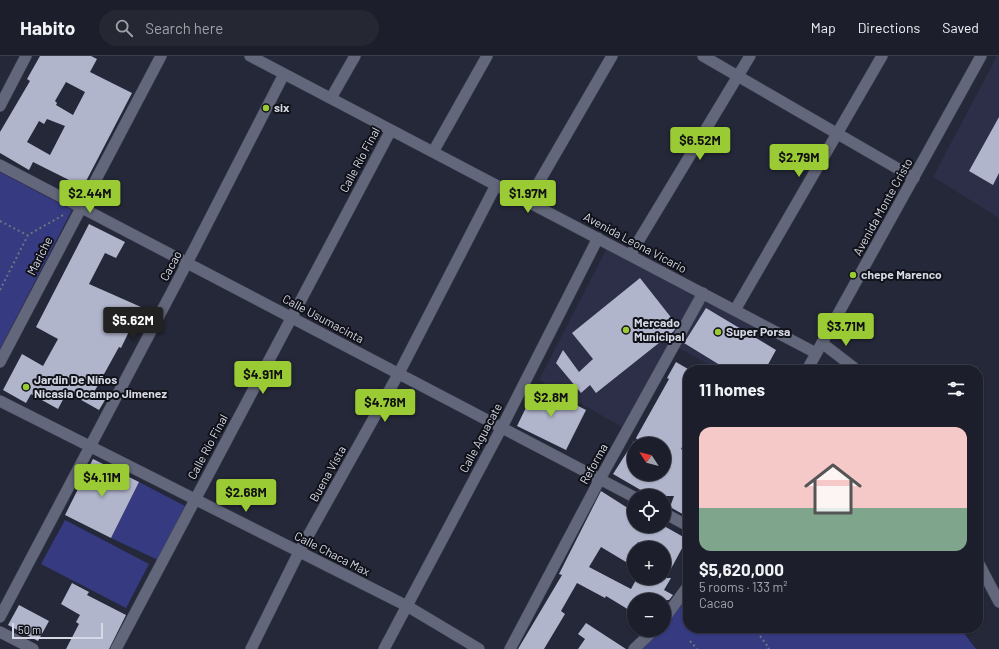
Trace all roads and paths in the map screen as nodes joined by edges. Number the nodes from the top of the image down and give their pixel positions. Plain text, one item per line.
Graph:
1 (26, 56) edge
2 (161, 56) edge
3 (250, 56) edge
4 (355, 56) edge
5 (487, 56) edge
6 (612, 56) edge
7 (703, 56) edge
8 (750, 56) edge
9 (882, 56) edge
10 (982, 56) edge
11 (284, 74) junction
12 (738, 76) junction
13 (331, 98) junction
14 (0, 106) edge
15 (391, 130) junction
16 (839, 133) junction
17 (434, 152) junction
18 (0, 164) edge
19 (914, 178) junction
20 (496, 185) junction
21 (528, 201) junction
22 (80, 207) junction
23 (0, 221) edge
24 (28, 235) junction
25 (598, 238) junction
26 (630, 255) junction
27 (187, 262) junction
28 (0, 290) edge
29 (703, 293) junction
30 (735, 310) junction
31 (291, 317) junction
32 (822, 343) junction
33 (816, 353) junction
34 (0, 362) edge
35 (810, 365) edge
36 (851, 365) edge
37 (399, 373) junction
38 (0, 402) edge
39 (502, 427) junction
40 (90, 447) junction
41 (600, 478) junction
42 (627, 493) edge
43 (195, 499) junction
44 (671, 517) edge
45 (683, 523) edge
46 (299, 552) junction
47 (983, 572) edge
48 (683, 593) edge
49 (999, 602) edge
50 (407, 606) junction
51 (671, 609) edge
52 (0, 617) edge
53 (0, 632) edge
54 (758, 633) edge
55 (647, 637) edge
56 (690, 642) dead end
57 (33, 649) edge
58 (116, 649) edge
59 (251, 649) edge
60 (384, 649) edge
61 (479, 649) edge
62 (510, 649) edge
63 (634, 649) edge
64 (697, 649) edge
65 (768, 649) edge

1 - 14 street
2 - 22 street, Mariche
3 - 11 street, Avenida Leona Vicario
4 - 13 street
5 - 17 street
6 - 21 street
7 - 12 street
8 - 12 street
9 - 16 street
10 - 19 street, Avenida Monte Cristo
11 - 13 street, Avenida Leona Vicario
11 - 27 street, Cacao
12 - 16 street
12 - 26 street
13 - 15 street, Avenida Leona Vicario
15 - 17 street, Avenida Leona Vicario
15 - 31 street, Calle Río Final
16 - 19 street
16 - 30 street
17 - 20 street, Avenida Leona Vicario
18 - 22 street, Calle Usumacinta
19 - 32 street, Avenida Monte Cristo
20 - 21 street, Avenida Leona Vicario
20 - 37 street, Buena Vista
21 - 25 street, Avenida Leona Vicario
22 - 24 path
22 - 27 street, Calle Usumacinta
22 - 34 street, Mariche
23 - 24 path
24 - 28 path
25 - 26 street, Avenida Leona Vicario
25 - 39 street, Calle Aguacate
26 - 29 street, Avenida Leona Vicario
27 - 31 street, Calle Usumacinta
27 - 40 street, Cacao
29 - 30 street, Avenida Leona Vicario
29 - 41 street, Reforma
30 - 33 street, Avenida Leona Vicario
31 - 37 street, Calle Usumacinta
31 - 43 street, Calle Río Final
32 - 33 street, Avenida Monte Cristo
32 - 36 street
33 - 35 street, Avenida Monte Cristo
37 - 39 street, Calle Usumacinta
37 - 46 street, Buena Vista
38 - 40 street, Calle Chaca Max
39 - 41 street, Calle Usumacinta
39 - 50 street, Calle Aguacate
40 - 43 street, Calle Chaca Max
40 - 52 street, Cacao
41 - 42 street, Calle Usumacinta
41 - 62 street, Reforma
43 - 46 street, Calle Chaca Max
43 - 58 street, Calle Río Final
44 - 45 street
46 - 50 street, Calle Chaca Max
46 - 59 street, Buena Vista
47 - 49 street
48 - 51 street
50 - 60 street, Calle Aguacate
50 - 61 street, Calle Chaca Max
53 - 57 street
54 - 65 path
55 - 63 street
56 - 64 path

